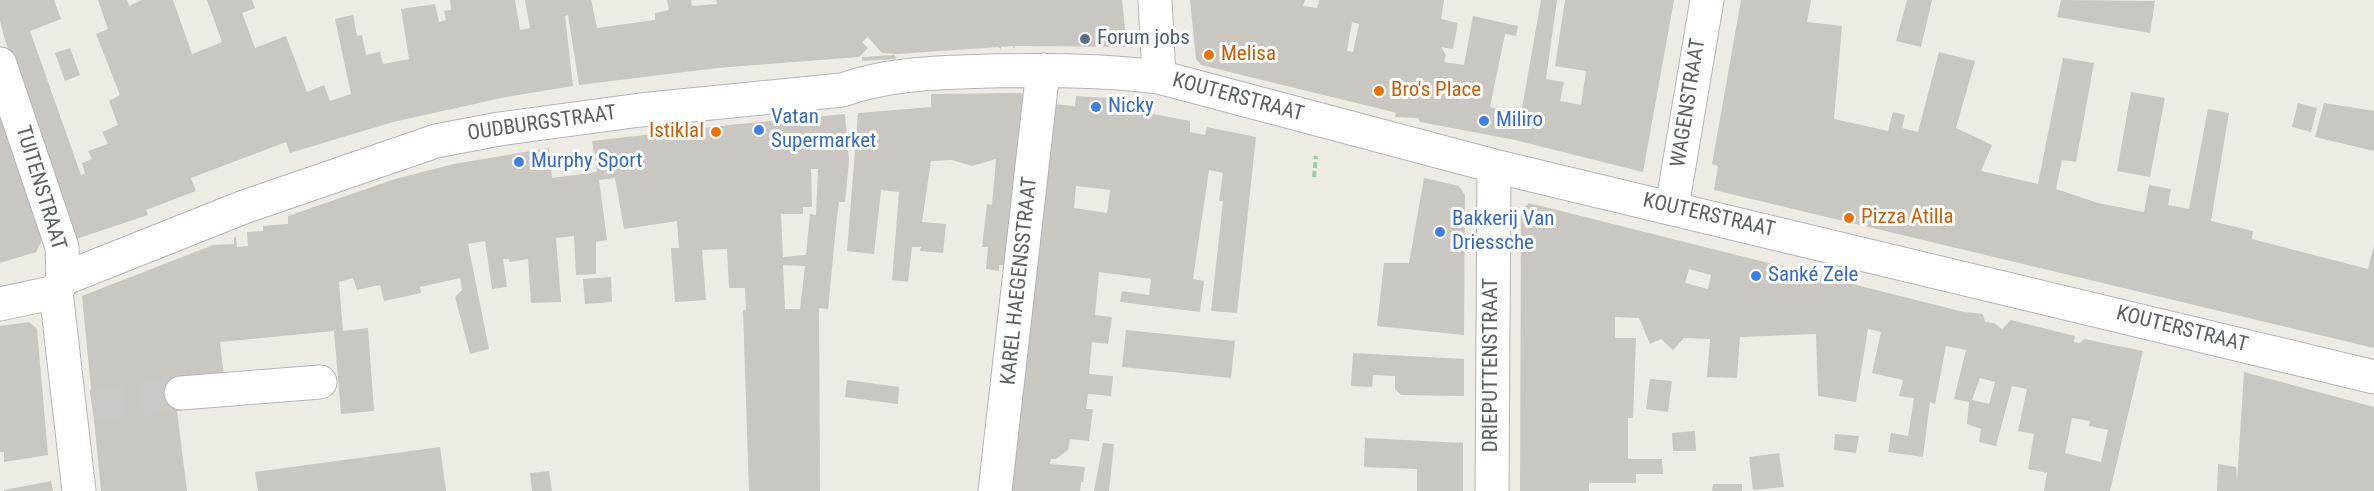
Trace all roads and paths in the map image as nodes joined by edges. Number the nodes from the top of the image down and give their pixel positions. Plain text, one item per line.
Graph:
1 (1707, 0) edge
2 (1158, 2) edge
3 (0, 64) edge
4 (1043, 70) junction
5 (1158, 77) junction
6 (1494, 166) junction
7 (1672, 207) junction
8 (60, 286) junction
9 (0, 304) edge
10 (2374, 376) edge
11 (320, 382) dead end
12 (181, 393) tunnel mouth
13 (79, 491) edge
14 (995, 491) edge
15 (1492, 491) edge

1 - 7 street, WAGENSTRAAT
2 - 5 street
3 - 8 street, TUITENSTRAAT
4 - 5 street, KOUTERSTRAAT
4 - 8 street, OUDBURGSTRAAT
4 - 14 street, KAREL HAEGENSSTRAAT
5 - 6 street, KOUTERSTRAAT
6 - 7 street, KOUTERSTRAAT
6 - 15 street, DRIEPUTTENSTRAAT
7 - 10 street, KOUTERSTRAAT
8 - 9 street, OUDBURGSTRAAT
8 - 13 street, TUITENSTRAAT
11 - 12 street

